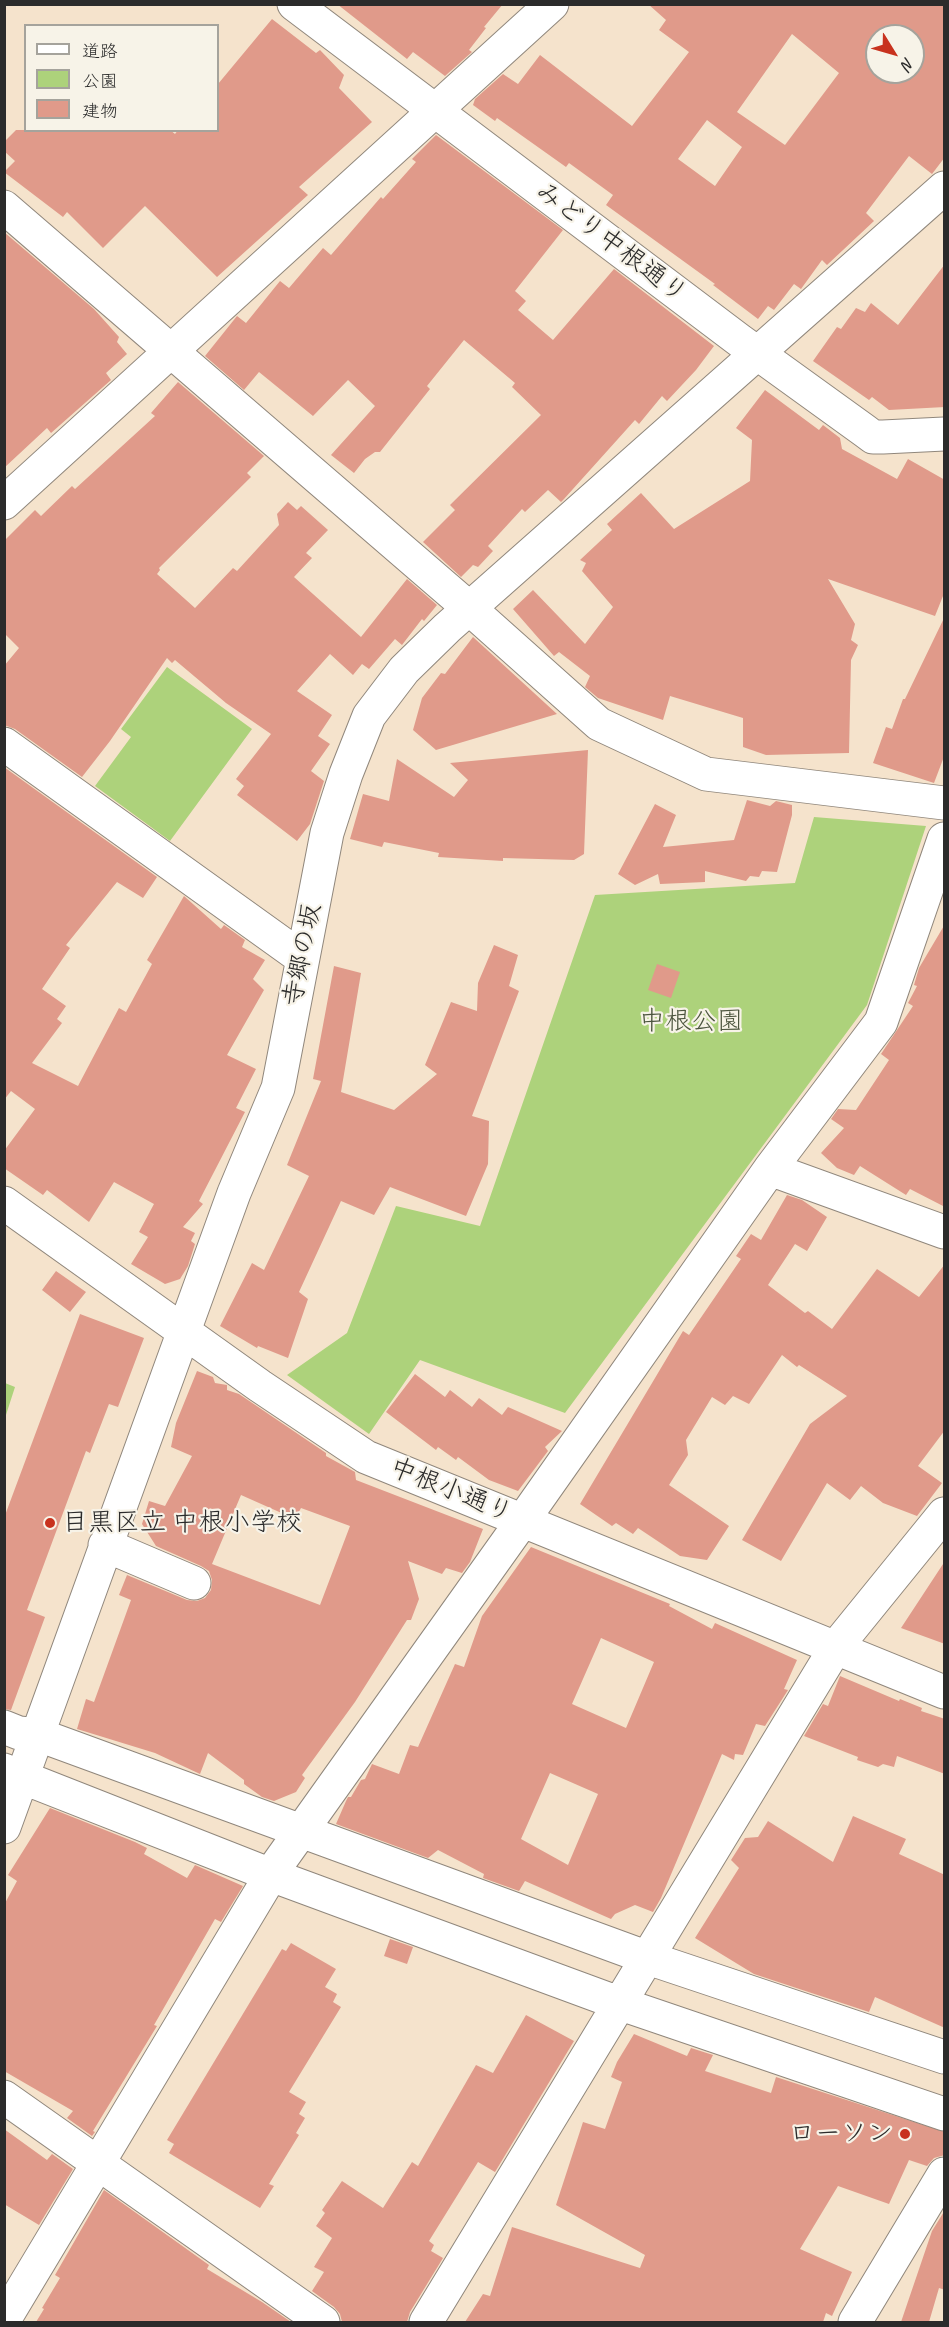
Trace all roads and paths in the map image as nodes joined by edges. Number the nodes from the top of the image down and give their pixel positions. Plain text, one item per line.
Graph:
1 (294, 4) edge
2 (552, 4) edge
3 (436, 110) junction
4 (945, 188) edge
5 (4, 207) edge
6 (171, 350) junction
7 (758, 352) junction
8 (945, 434) edge
9 (4, 503) edge
10 (469, 608) junction
11 (4, 744) edge
12 (945, 803) edge
13 (945, 839) edge
14 (302, 958) junction
15 (770, 1169) junction
16 (4, 1203) edge
17 (945, 1232) edge
18 (185, 1332) junction
19 (945, 1514) edge
20 (523, 1520) junction
21 (105, 1545) junction
22 (194, 1583) dead end
23 (836, 1647) junction
24 (945, 1692) edge
25 (4, 1727) edge
26 (25, 1760) edge
27 (4, 1827) edge
28 (299, 1834) junction
29 (274, 1870) junction
30 (646, 1962) junction
31 (623, 1999) junction
32 (945, 2057) edge
33 (4, 2097) edge
34 (945, 2114) edge
35 (98, 2163) junction
36 (945, 2174) edge
37 (4, 2320) edge
38 (323, 2322) edge
39 (426, 2322) edge
40 (855, 2322) edge

1 - 3 street, みどり中根通り
2 - 3 street
3 - 6 street
3 - 7 street, みどり中根通り
4 - 7 street, 寺郷の坂
5 - 6 street
6 - 9 street
6 - 10 street
7 - 8 street, みどり中根通り
7 - 10 street, 寺郷の坂
10 - 12 street
10 - 14 street, 寺郷の坂
11 - 14 street
13 - 15 street
14 - 18 street, 寺郷の坂
15 - 17 street
15 - 20 street
16 - 18 street, 中根小通り
18 - 20 street, 中根小通り
18 - 21 street, 寺郷の坂
19 - 23 street
20 - 23 street, 中根小通り
20 - 28 street
21 - 22 street
21 - 26 street, 寺郷の坂
23 - 24 street, 中根小通り
23 - 30 street
25 - 26 street
26 - 27 street, 寺郷の坂
26 - 28 street
26 - 29 street
28 - 29 street
28 - 30 street
29 - 31 street
29 - 35 street
30 - 31 street
30 - 32 street
31 - 34 street
31 - 39 street
33 - 35 street
35 - 37 street
35 - 38 street
36 - 40 street

